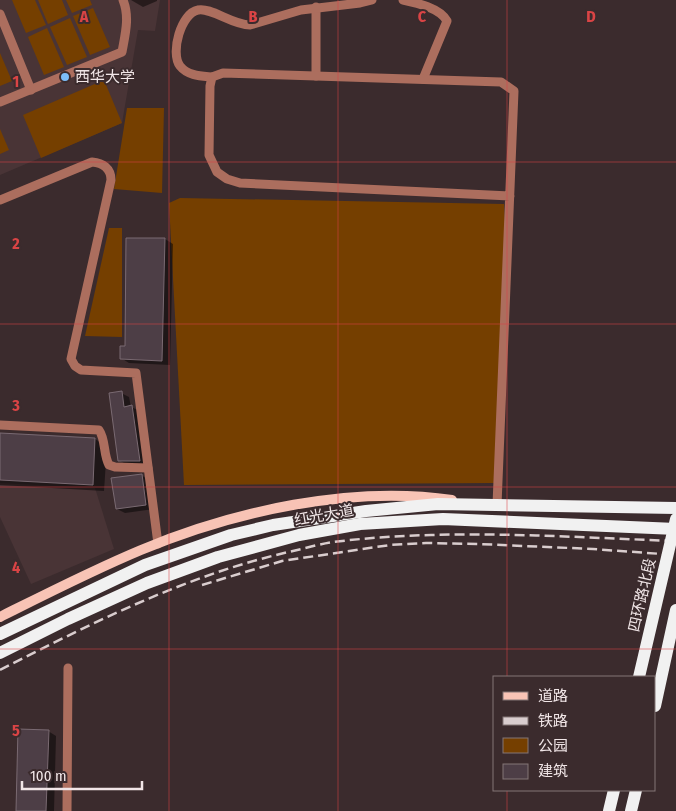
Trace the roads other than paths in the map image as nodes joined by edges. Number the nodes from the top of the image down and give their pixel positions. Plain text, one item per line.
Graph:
1 (122, 0) edge
2 (372, 0) edge
3 (403, 0) edge
4 (316, 7) junction
5 (0, 14) edge
6 (316, 76) junction
7 (212, 77) junction
8 (422, 79) junction
9 (31, 90) junction
10 (0, 102) edge
11 (510, 196) junction
12 (0, 200) edge
13 (0, 425) edge
14 (148, 468) junction
15 (492, 505) junction
16 (676, 508) edge
17 (676, 519) edge
18 (676, 529) edge
19 (158, 544) junction
20 (676, 610) edge
21 (0, 617) edge
22 (0, 634) edge
23 (0, 654) edge
24 (68, 668) dead end
25 (640, 676) edge
26 (656, 701) edge
27 (614, 791) edge
28 (636, 791) edge
29 (67, 811) edge
30 (609, 811) edge
31 (631, 811) edge

1 - 9 street
2 - 4 street
3 - 8 street
4 - 6 street
4 - 7 street
5 - 9 street
6 - 7 street
6 - 8 street
7 - 11 street
8 - 11 street
9 - 10 street
11 - 15 street
12 - 14 street
13 - 14 street
14 - 19 street
15 - 16 highway, 红光大道
15 - 19 main road
15 - 22 highway, 红光大道
17 - 25 highway, 四环路北段, bridge
18 - 23 highway, 红光大道
19 - 21 main road
20 - 26 highway
24 - 29 street
27 - 30 highway
28 - 31 highway

